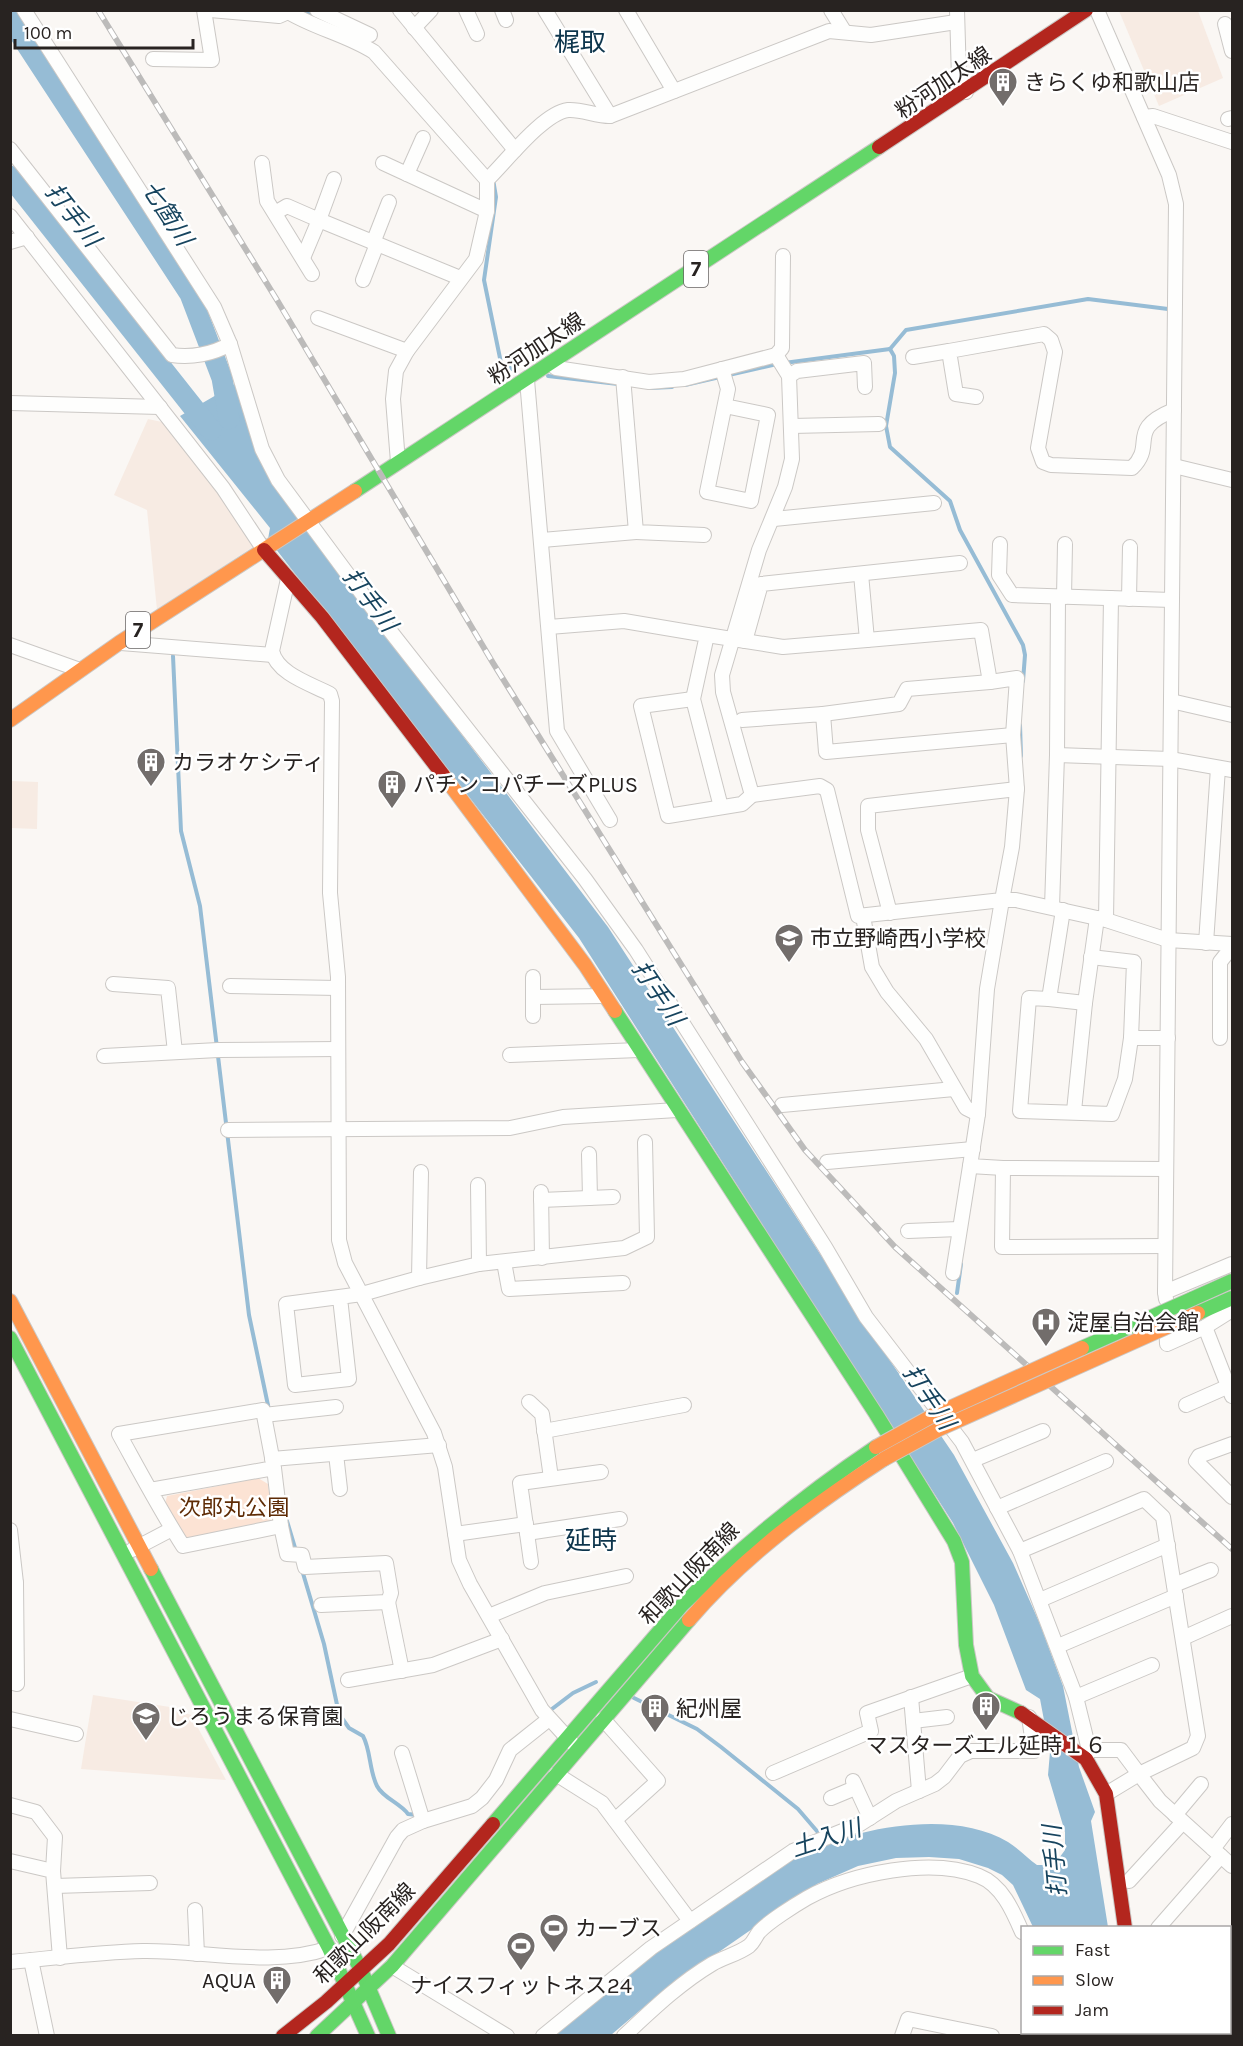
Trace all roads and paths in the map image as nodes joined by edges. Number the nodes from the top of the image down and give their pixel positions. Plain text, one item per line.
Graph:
1 (24, 10) edge
2 (204, 10) edge
3 (210, 10) edge
4 (317, 10) edge
5 (399, 10) edge
6 (431, 10) edge
7 (466, 10) edge
8 (545, 10) edge
9 (626, 10) edge
10 (831, 10) edge
11 (1086, 10) edge
12 (1097, 10) edge
13 (286, 11) edge
14 (957, 16) edge
15 (343, 22) edge
16 (1225, 24) dead end
17 (414, 28) junction
18 (844, 31) junction
19 (477, 34) dead end
20 (370, 35) dead end
21 (1233, 51) edge
22 (153, 59) dead end
23 (674, 91) junction
24 (966, 92) junction
25 (610, 116) junction
26 (1144, 117) junction
27 (423, 138) dead end
28 (1233, 142) edge
29 (10, 149) edge
30 (514, 150) junction
31 (262, 163) dead end
32 (383, 163) dead end
33 (407, 174) junction
34 (491, 176) junction
35 (334, 179) dead end
36 (389, 202) dead end
37 (487, 211) junction
38 (275, 213) junction
39 (10, 216) edge
40 (319, 220) junction
41 (27, 237) junction
42 (10, 242) edge
43 (375, 243) junction
44 (783, 256) dead end
45 (303, 258) junction
46 (312, 274) dead end
47 (460, 278) junction
48 (363, 280) dead end
49 (318, 318) dead end
50 (226, 346) junction
51 (406, 351) junction
52 (949, 351) junction
53 (913, 357) dead end
54 (551, 364) junction
55 (783, 365) junction
56 (724, 374) junction
57 (527, 380) junction
58 (624, 383) junction
59 (865, 387) dead end
60 (976, 397) dead end
61 (10, 403) edge
62 (725, 406) junction
63 (160, 407) junction
64 (1174, 410) junction
65 (879, 424) dead end
66 (792, 426) junction
67 (398, 462) junction
68 (1174, 466) junction
69 (1233, 480) edge
70 (934, 503) dead end
71 (774, 519) junction
72 (306, 523) junction
73 (636, 532) junction
74 (704, 535) dead end
75 (542, 540) junction
76 (1000, 544) dead end
77 (1065, 544) dead end
78 (1130, 547) dead end
79 (267, 548) junction
80 (960, 563) dead end
81 (861, 574) junction
82 (288, 579) junction
83 (1061, 597) junction
84 (1111, 598) junction
85 (1128, 599) junction
86 (1172, 600) junction
87 (549, 627) junction
88 (707, 635) junction
89 (740, 640) junction
90 (867, 640) junction
91 (119, 643) junction
92 (10, 645) edge
93 (273, 655) junction
94 (80, 670) junction
95 (990, 682) junction
96 (693, 699) junction
97 (1171, 701) junction
98 (823, 714) junction
99 (1233, 715) edge
100 (10, 720) edge
101 (742, 720) dead end
102 (1013, 735) junction
103 (1057, 755) junction
104 (1110, 755) junction
105 (1170, 759) junction
106 (1218, 768) junction
107 (1233, 770) edge
108 (1017, 789) junction
109 (752, 795) junction
110 (721, 807) junction
111 (610, 820) dead end
112 (1002, 900) junction
113 (1057, 909) junction
114 (890, 914) junction
115 (863, 916) junction
116 (1101, 919) junction
117 (1168, 940) junction
118 (1206, 942) junction
119 (1231, 943) edge
120 (1091, 957) junction
121 (532, 977) dead end
122 (113, 984) dead end
123 (230, 986) dead end
124 (338, 988) junction
125 (605, 996) junction
126 (533, 998) junction
127 (1049, 999) junction
128 (1085, 1003) junction
129 (533, 1016) dead end
130 (1131, 1038) junction
131 (1168, 1038) junction
132 (1220, 1038) dead end
133 (338, 1049) junction
134 (639, 1050) junction
135 (175, 1052) junction
136 (510, 1055) dead end
137 (104, 1056) dead end
138 (954, 1089) junction
139 (783, 1105) dead end
140 (677, 1110) junction
141 (1074, 1111) junction
142 (978, 1114) junction
143 (228, 1130) dead end
144 (338, 1130) junction
145 (645, 1142) dead end
146 (973, 1149) junction
147 (589, 1154) dead end
148 (827, 1162) dead end
149 (970, 1166) junction
150 (1003, 1168) junction
151 (1166, 1170) junction
152 (421, 1172) dead end
153 (478, 1185) dead end
154 (613, 1197) dead end
155 (590, 1198) junction
156 (959, 1229) junction
157 (908, 1231) dead end
158 (1164, 1246) junction
159 (542, 1258) junction
160 (504, 1262) junction
161 (479, 1264) junction
162 (1233, 1264) edge
163 (953, 1273) dead end
164 (419, 1278) junction
165 (1233, 1281) edge
166 (623, 1283) dead end
167 (1166, 1292) junction
168 (362, 1294) junction
169 (340, 1298) junction
170 (1233, 1298) edge
171 (10, 1301) edge
172 (1233, 1310) edge
173 (1204, 1328) junction
174 (27, 1333) junction
175 (11, 1340) edge
176 (1231, 1391) edge
177 (529, 1402) dead end
178 (684, 1405) dead end
179 (1186, 1405) dead end
180 (336, 1407) dead end
181 (268, 1415) junction
182 (544, 1431) junction
183 (1043, 1431) dead end
184 (1233, 1444) edge
185 (439, 1445) junction
186 (336, 1454) junction
187 (973, 1460) junction
188 (275, 1461) junction
189 (1106, 1461) dead end
190 (602, 1472) dead end
191 (551, 1478) junction
192 (340, 1489) dead end
193 (150, 1490) junction
194 (1233, 1497) edge
195 (997, 1508) junction
196 (620, 1520) dead end
197 (281, 1526) junction
198 (526, 1528) junction
199 (172, 1529) junction
200 (10, 1530) edge
201 (454, 1534) junction
202 (1168, 1545) junction
203 (138, 1547) junction
204 (1020, 1551) junction
205 (123, 1555) junction
206 (531, 1562) dead end
207 (1210, 1570) dead end
208 (626, 1576) dead end
209 (13, 1582) edge
210 (1175, 1591) junction
211 (1040, 1600) junction
212 (388, 1602) junction
213 (321, 1605) dead end
214 (489, 1616) junction
215 (1233, 1616) edge
216 (1183, 1638) junction
217 (502, 1639) junction
218 (1058, 1646) junction
219 (1152, 1665) dead end
220 (402, 1671) junction
221 (972, 1676) junction
222 (348, 1680) dead end
223 (10, 1682) edge
224 (911, 1697) junction
225 (1076, 1697) junction
226 (546, 1715) junction
227 (947, 1717) dead end
228 (1029, 1717) junction
229 (603, 1719) junction
230 (913, 1721) junction
231 (12, 1724) edge
232 (76, 1734) dead end
233 (567, 1739) junction
234 (578, 1748) junction
235 (402, 1753) dead end
236 (1085, 1754) junction
237 (773, 1773) dead end
238 (556, 1774) junction
239 (1139, 1774) junction
240 (1201, 1784) dead end
241 (919, 1791) junction
242 (1106, 1794) junction
243 (831, 1798) dead end
244 (10, 1805) edge
245 (422, 1816) junction
246 (870, 1818) junction
247 (1179, 1819) junction
248 (615, 1820) junction
249 (1233, 1824) edge
250 (1217, 1853) junction
251 (10, 1861) edge
252 (1233, 1866) edge
253 (53, 1871) junction
254 (1129, 1881) dead end
255 (150, 1883) dead end
256 (55, 1886) junction
257 (195, 1910) dead end
258 (690, 1921) junction
259 (1125, 1926) edge
260 (1160, 1926) edge
261 (1021, 1928) edge
262 (342, 1936) junction
263 (329, 1948) junction
264 (197, 1954) junction
265 (60, 1958) junction
266 (31, 1960) junction
267 (10, 1962) edge
268 (392, 1966) junction
269 (361, 1970) junction
270 (346, 1984) junction
271 (370, 1989) junction
272 (355, 2003) junction
273 (47, 2036) edge
274 (283, 2036) edge
275 (317, 2036) edge
276 (368, 2036) edge
277 (389, 2036) edge
278 (507, 2036) edge
279 (543, 2036) edge
280 (624, 2036) edge
281 (902, 2036) edge
282 (992, 2036) edge

1 - 50 street
2 - 22 street
3 - 13 street
4 - 15 street
5 - 17 street
6 - 17 street
7 - 19 street
8 - 25 street
9 - 23 street
10 - 18 street
11 - 24 main road, 粉河加太線 / 7
12 - 26 street
13 - 15 street
14 - 18 street
14 - 24 street
15 - 20 street
15 - 34 street
16 - 21 street
17 - 30 street
18 - 23 street
23 - 25 street
24 - 54 main road, 粉河加太線 / 7
25 - 30 street
26 - 28 street
26 - 64 street
27 - 33 street
29 - 50 street
30 - 34 street
31 - 38 street
32 - 33 street
33 - 37 street
34 - 37 street
35 - 40 street
36 - 43 street
37 - 47 street
38 - 40 street
38 - 45 street
39 - 41 street
40 - 43 street
40 - 45 street
41 - 42 street
41 - 63 street
43 - 47 street
43 - 48 street
44 - 55 street
45 - 46 street
47 - 51 street
49 - 51 street
50 - 72 street
51 - 67 street
52 - 53 street
52 - 60 street
52 - 64 street
54 - 57 main road, 粉河加太線 / 7
54 - 58 street
55 - 56 street
55 - 59 street
55 - 66 street
56 - 58 street
56 - 62 street
57 - 67 main road, 粉河加太線 / 7
57 - 75 street
58 - 73 street
61 - 63 street
62 - 62 street
63 - 79 street
64 - 68 street
65 - 66 street
66 - 71 street
67 - 72 main road, 粉河加太線 / 7
68 - 69 street
68 - 86 street
70 - 71 street
71 - 89 street
72 - 79 main road, 粉河加太線 / 7
72 - 187 street
73 - 74 street
73 - 75 street
75 - 87 street
76 - 83 street
77 - 83 street
78 - 85 street
79 - 82 main road
79 - 91 main road, 粉河加太線 / 7
80 - 81 street
81 - 89 street
81 - 90 street
82 - 93 street
82 - 125 main road
83 - 84 street
83 - 103 street
84 - 85 street
84 - 104 street
85 - 86 street
86 - 97 street
87 - 88 street
87 - 111 street
88 - 89 street
88 - 96 street
89 - 90 street
89 - 109 street
90 - 95 street
91 - 93 street
91 - 94 main road, 粉河加太線 / 7
92 - 94 street
93 - 124 street
94 - 100 main road, 粉河加太線 / 7
95 - 98 street
95 - 102 street
96 - 110 street
96 - 110 street
97 - 99 street
97 - 105 street
98 - 101 street
98 - 102 street
102 - 108 street
103 - 104 street
103 - 113 street
104 - 105 street
104 - 116 street
105 - 106 street
105 - 117 street
106 - 107 street
106 - 118 street
108 - 112 street
108 - 114 street
109 - 110 street
109 - 115 street
112 - 113 street
112 - 114 street
112 - 142 street
113 - 116 street
113 - 127 street
114 - 115 street
115 - 138 street
116 - 117 street
116 - 120 street
117 - 118 street
117 - 131 street
118 - 119 street
119 - 132 street
120 - 128 street
120 - 130 street
121 - 126 street
122 - 135 street
123 - 124 street
124 - 133 street
125 - 126 street
125 - 134 main road
126 - 129 street
127 - 128 street
127 - 141 street
128 - 141 street
130 - 131 street
130 - 141 street
131 - 151 street
133 - 135 street
133 - 144 street
134 - 136 street
134 - 140 main road
135 - 137 street
138 - 139 street
138 - 142 street
140 - 144 street
140 - 221 main road
142 - 146 street
143 - 144 street
144 - 168 street
145 - 159 street
146 - 148 street
146 - 149 street
147 - 155 street
149 - 150 street
149 - 156 street
150 - 151 street
150 - 158 street
151 - 158 street
152 - 164 street
153 - 161 street
154 - 155 street
155 - 159 street
156 - 157 street
156 - 163 street
158 - 167 street
159 - 160 street
160 - 161 street
160 - 166 street
161 - 164 street
162 - 167 street
164 - 168 street
165 - 233 main road, 和歌山阪南線, bridge
167 - 173 street
168 - 169 street
168 - 185 street
169 - 169 street
170 - 229 main road, 和歌山阪南線, bridge
171 - 174 main road
172 - 173 street
173 - 176 street
174 - 175 street
174 - 203 main road
175 - 205 main road
176 - 179 street
177 - 182 street
178 - 182 street
180 - 181 street
181 - 188 street
181 - 193 street
182 - 191 street
183 - 187 street
184 - 194 street
185 - 186 street
185 - 201 street
186 - 188 street
186 - 192 street
187 - 195 street
188 - 193 street
188 - 197 street
189 - 195 street
190 - 191 street
191 - 198 street
193 - 199 street
195 - 204 street
196 - 198 street
197 - 199 street
197 - 212 street
198 - 201 street
198 - 206 street
199 - 203 street
200 - 209 street
201 - 214 street
202 - 204 street
202 - 210 street
202 - 211 street
203 - 205 street
203 - 262 main road
204 - 211 street
205 - 263 main road
207 - 210 street
208 - 214 street
209 - 223 street
210 - 216 street
210 - 218 street
211 - 218 street
212 - 213 street
212 - 220 street
214 - 217 street
215 - 216 street
216 - 239 street
217 - 220 street
217 - 226 street
218 - 225 street
219 - 225 street
220 - 222 street
221 - 224 street
221 - 228 main road
224 - 230 street
224 - 237 street
225 - 236 street
226 - 233 street
226 - 245 street
227 - 230 street
228 - 236 main road
228 - 241 street
229 - 234 main road, 和歌山阪南線
229 - 248 street
230 - 241 street
231 - 232 street
233 - 234 street
233 - 269 main road, 和歌山阪南線
234 - 238 main road, 和歌山阪南線
235 - 245 street
236 - 239 street
236 - 242 main road
238 - 248 street
238 - 268 main road, 和歌山阪南線
239 - 242 street
239 - 247 street
240 - 247 street
241 - 246 street
242 - 259 main road
243 - 246 street
244 - 253 street
245 - 262 street
246 - 258 street
247 - 250 street
247 - 254 street
248 - 258 street
249 - 250 street
250 - 252 street
250 - 260 street
251 - 253 street
253 - 256 street
255 - 256 street
256 - 265 street
257 - 264 street
258 - 279 street
261 - 280 street
262 - 269 main road
263 - 264 street
263 - 270 main road
264 - 265 street
265 - 266 street
266 - 267 street
266 - 273 street
268 - 271 main road, 和歌山阪南線
268 - 278 street
269 - 270 main road, 和歌山阪南線
269 - 271 main road
270 - 272 main road
270 - 274 main road, 和歌山阪南線
271 - 272 main road, 和歌山阪南線
271 - 277 main road
272 - 275 main road, 和歌山阪南線
272 - 276 main road
281 - 282 street

